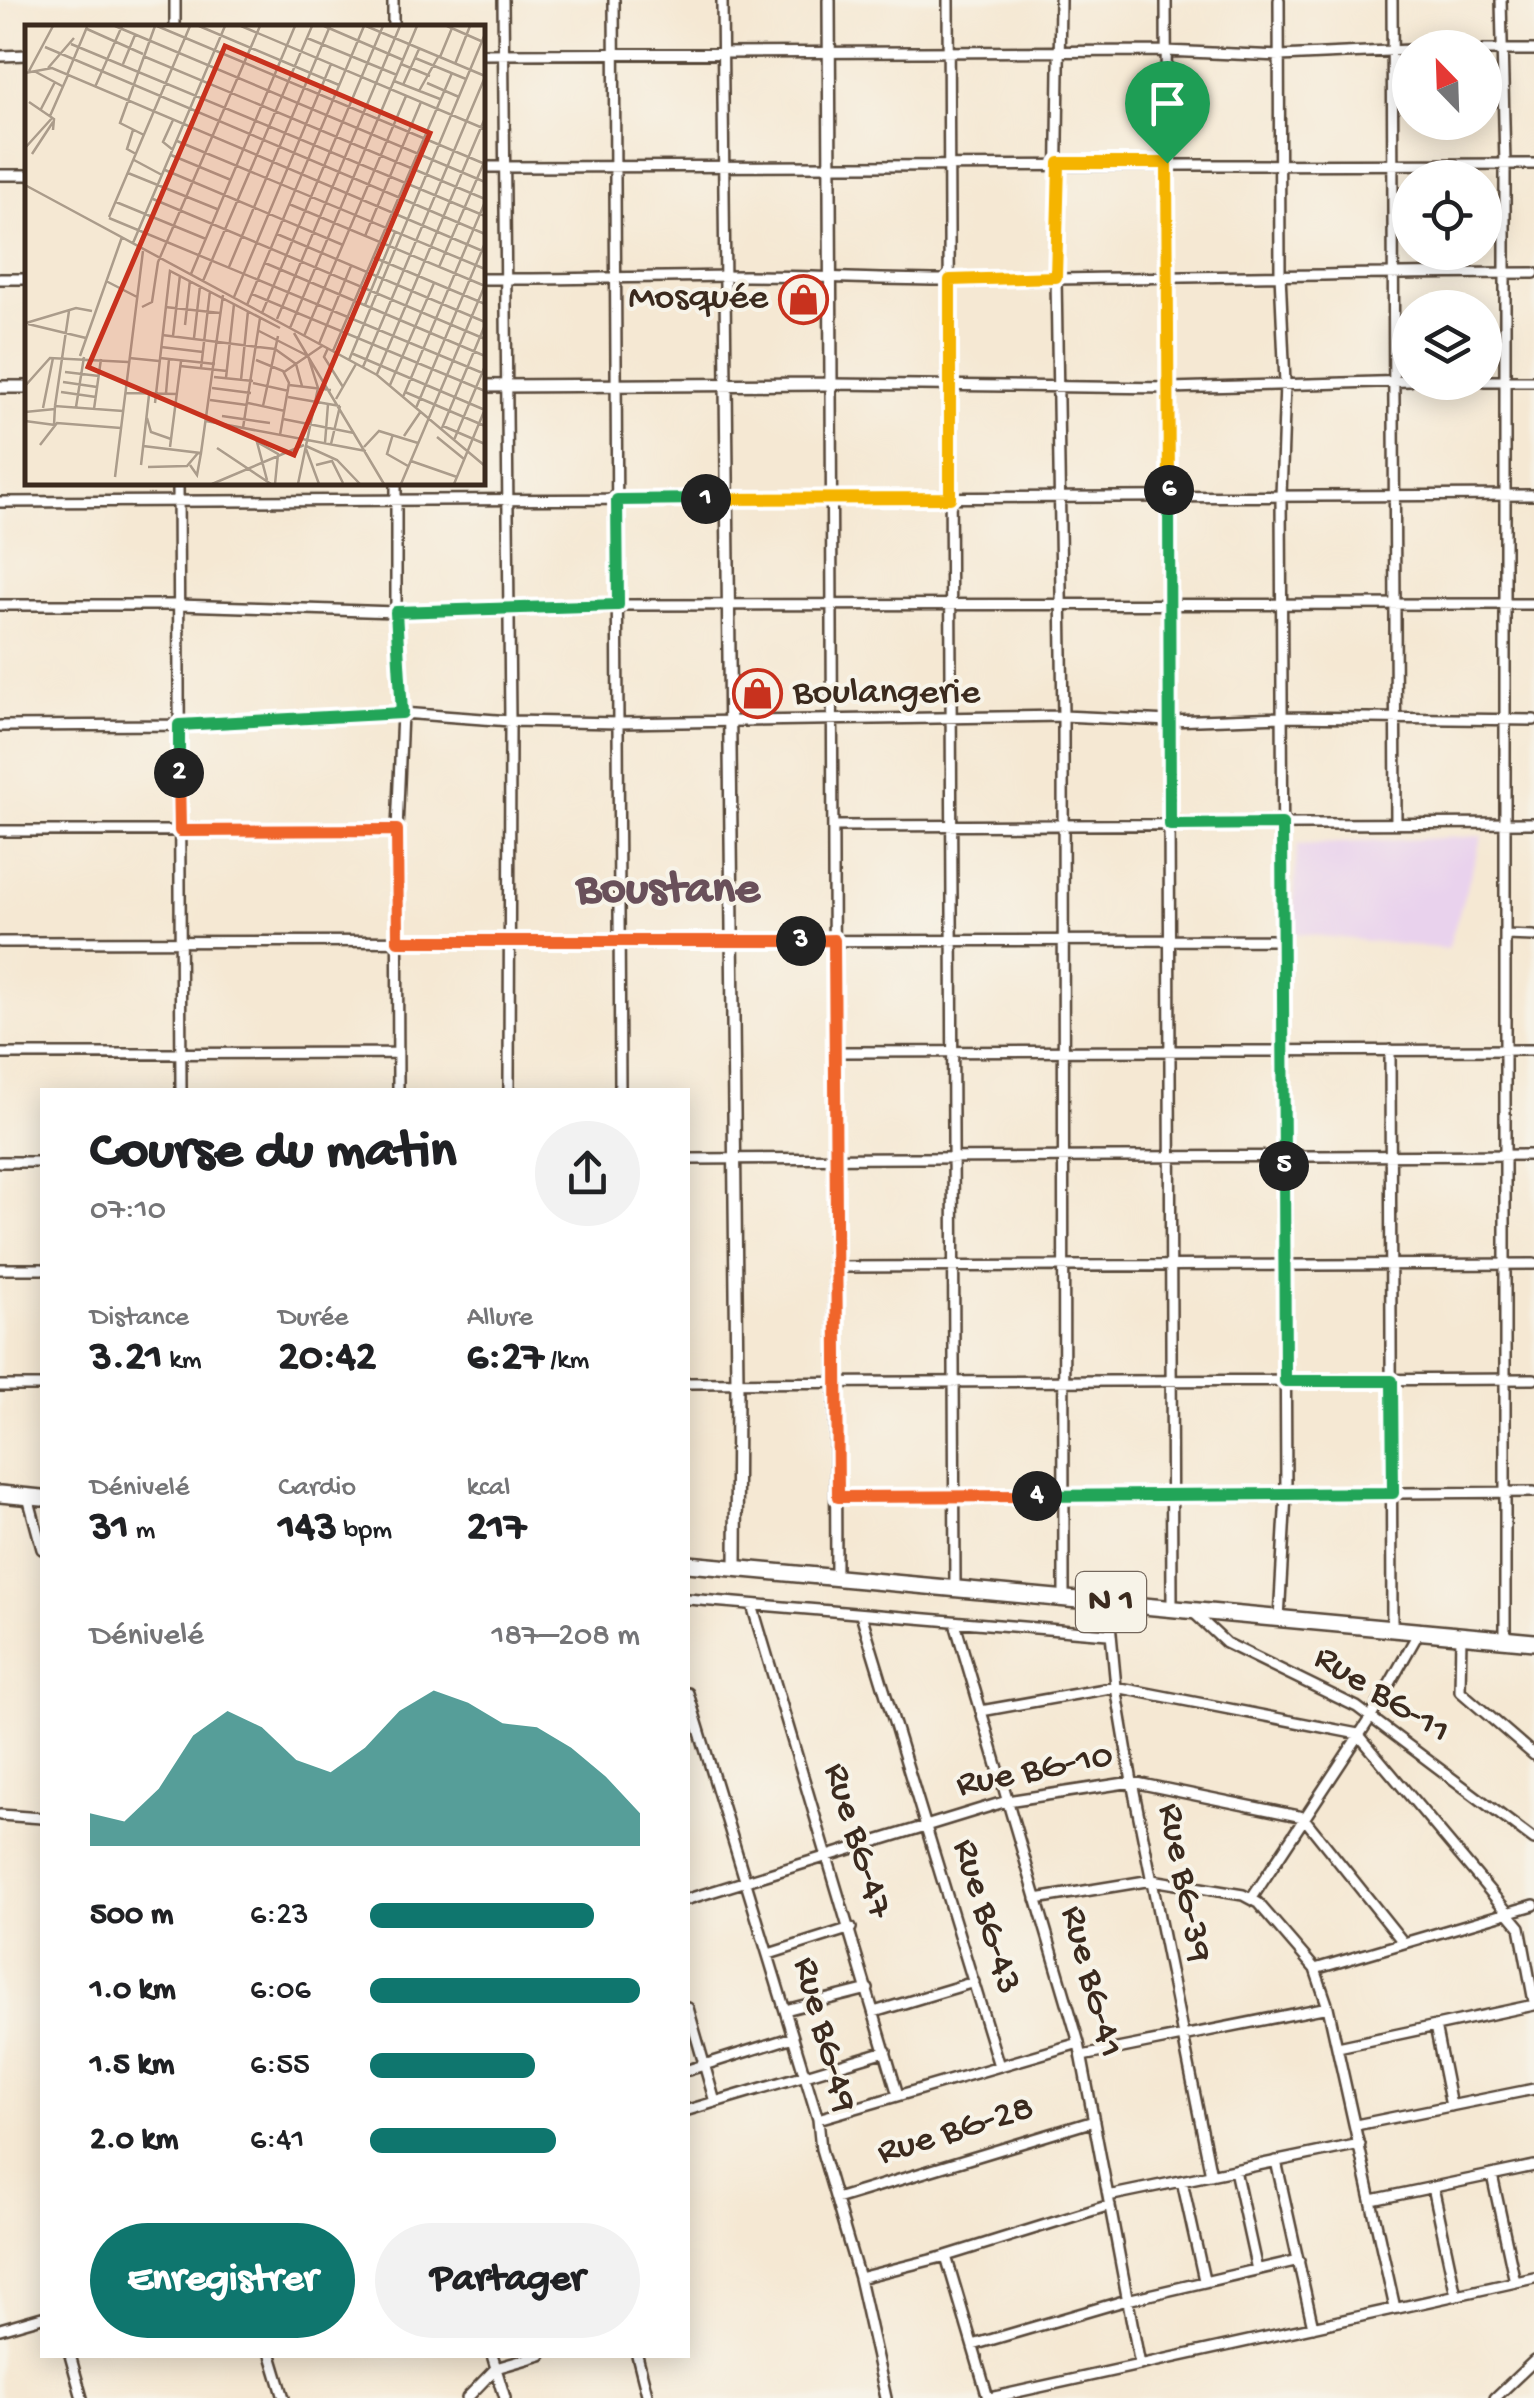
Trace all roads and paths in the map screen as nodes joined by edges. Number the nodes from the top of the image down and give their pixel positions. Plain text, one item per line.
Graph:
1 (502, 0) edge
2 (614, 0) edge
3 (722, 0) edge
4 (830, 0) edge
5 (948, 0) edge
6 (1060, 0) edge
7 (1166, 0) edge
8 (1279, 0) edge
9 (1392, 0) edge
10 (1501, 0) edge
11 (1392, 30) edge
12 (1501, 30) edge
13 (1392, 50) edge
14 (1502, 50) edge
15 (1534, 50) edge
16 (1060, 51) junction
17 (1166, 51) junction
18 (722, 52) junction
19 (830, 52) junction
20 (948, 52) junction
21 (615, 53) junction
22 (485, 54) edge
23 (503, 54) junction
24 (1280, 56) junction
25 (1502, 73) edge
26 (1059, 163) junction
27 (1167, 163) junction
28 (830, 164) junction
29 (1502, 164) edge
30 (1506, 164) junction
31 (1534, 164) edge
32 (950, 165) junction
33 (1392, 165) edge
34 (725, 166) junction
35 (1280, 166) junction
36 (485, 167) edge
37 (505, 167) junction
38 (614, 168) junction
39 (1393, 270) edge
40 (1393, 273) junction
41 (1506, 273) junction
42 (1534, 273) edge
43 (1280, 274) junction
44 (725, 276) junction
45 (831, 276) junction
46 (616, 277) junction
47 (1056, 277) junction
48 (485, 278) edge
49 (505, 279) junction
50 (1169, 279) junction
51 (950, 280) junction
52 (1393, 290) edge
53 (1505, 381) junction
54 (1534, 381) edge
55 (1285, 382) junction
56 (1392, 382) edge
57 (726, 384) junction
58 (831, 384) junction
59 (949, 384) junction
60 (616, 385) junction
61 (485, 386) edge
62 (508, 386) junction
63 (25, 387) edge
64 (0, 388) edge
65 (1058, 388) junction
66 (1170, 388) junction
67 (1394, 400) edge
68 (178, 485) edge
69 (396, 485) edge
70 (1281, 496) junction
71 (1394, 496) junction
72 (1505, 496) junction
73 (1534, 496) edge
74 (1061, 497) junction
75 (1168, 497) junction
76 (508, 498) junction
77 (832, 498) junction
78 (950, 498) junction
79 (727, 499) junction
80 (396, 500) junction
81 (617, 500) junction
82 (178, 501) junction
83 (0, 502) edge
84 (1282, 604) junction
85 (1395, 604) junction
86 (1505, 604) junction
87 (1534, 604) edge
88 (0, 605) edge
89 (178, 605) junction
90 (618, 605) junction
91 (728, 605) junction
92 (832, 605) junction
93 (950, 605) junction
94 (1062, 605) junction
95 (1169, 605) junction
96 (509, 610) junction
97 (396, 612) junction
98 (402, 713) junction
99 (1063, 716) junction
100 (1283, 717) junction
101 (950, 718) junction
102 (832, 719) junction
103 (1396, 720) junction
104 (1505, 720) junction
105 (1534, 720) edge
106 (510, 721) junction
107 (1170, 721) junction
108 (618, 723) junction
109 (729, 723) junction
110 (179, 725) junction
111 (0, 726) edge
112 (1282, 824) junction
113 (1396, 824) junction
114 (1505, 824) junction
115 (1534, 824) edge
116 (1062, 825) junction
117 (1170, 825) junction
118 (833, 826) junction
119 (951, 826) junction
120 (397, 830) junction
121 (0, 831) edge
122 (180, 831) junction
123 (1505, 935) junction
124 (1534, 936) edge
125 (834, 940) junction
126 (952, 940) junction
127 (1062, 940) junction
128 (1171, 940) junction
129 (1283, 940) junction
130 (398, 941) junction
131 (619, 941) junction
132 (730, 941) junction
133 (0, 942) edge
134 (180, 942) junction
135 (508, 942) junction
136 (1390, 1050) junction
137 (1505, 1050) junction
138 (1534, 1050) edge
139 (1063, 1051) junction
140 (1171, 1051) junction
141 (1284, 1051) junction
142 (834, 1052) junction
143 (952, 1052) junction
144 (398, 1053) junction
145 (0, 1054) edge
146 (180, 1054) junction
147 (181, 1088) edge
148 (398, 1088) edge
149 (509, 1088) edge
150 (620, 1088) edge
151 (1534, 1154) edge
152 (1284, 1156) junction
153 (1391, 1156) junction
154 (1505, 1156) junction
155 (1172, 1157) junction
156 (835, 1158) junction
157 (953, 1158) junction
158 (1063, 1158) junction
159 (690, 1159) edge
160 (732, 1159) junction
161 (0, 1162) edge
162 (40, 1162) edge
163 (1505, 1264) junction
164 (1534, 1264) edge
165 (1285, 1265) junction
166 (1392, 1265) junction
167 (1063, 1266) junction
168 (1172, 1266) junction
169 (835, 1267) junction
170 (954, 1267) junction
171 (0, 1269) edge
172 (40, 1269) edge
173 (1505, 1380) junction
174 (1534, 1380) edge
175 (1173, 1381) junction
176 (1285, 1381) junction
177 (1392, 1381) junction
178 (737, 1382) junction
179 (954, 1382) junction
180 (1064, 1382) junction
181 (690, 1383) edge
182 (836, 1383) junction
183 (0, 1386) edge
184 (40, 1386) edge
185 (1505, 1492) junction
186 (1534, 1492) edge
187 (1393, 1493) junction
188 (0, 1494) edge
189 (1286, 1494) junction
190 (1174, 1495) junction
191 (954, 1496) junction
192 (1064, 1496) junction
193 (838, 1497) junction
194 (35, 1498) edge
195 (40, 1535) edge
196 (690, 1564) edge
197 (736, 1570) junction
198 (836, 1578) junction
199 (955, 1588) junction
200 (1064, 1598) junction
201 (690, 1599) edge
202 (1108, 1602) junction
203 (752, 1605) junction
204 (1172, 1609) junction
205 (1192, 1611) junction
206 (861, 1614) junction
207 (1279, 1619) junction
208 (954, 1622) junction
209 (1392, 1630) junction
210 (1419, 1632) junction
211 (1108, 1634) junction
212 (1461, 1635) junction
213 (1504, 1639) junction
214 (1534, 1642) edge
215 (1116, 1687) junction
216 (690, 1704) edge
217 (981, 1711) junction
218 (1371, 1717) junction
219 (1358, 1734) junction
220 (1534, 1755) edge
221 (1132, 1782) junction
222 (1007, 1802) junction
223 (0, 1815) edge
224 (40, 1818) edge
225 (1302, 1818) junction
226 (926, 1826) junction
227 (1534, 1840) edge
228 (829, 1856) junction
229 (1152, 1880) junction
230 (745, 1881) junction
231 (690, 1898) edge
232 (1252, 1898) junction
233 (1036, 1899) junction
234 (1534, 1905) edge
235 (1508, 1910) junction
236 (851, 1928) junction
237 (1403, 1942) junction
238 (770, 1954) junction
239 (1315, 1968) junction
240 (974, 1982) junction
241 (868, 1989) junction
242 (1534, 2004) edge
243 (1328, 2007) junction
244 (785, 2010) junction
245 (874, 2012) junction
246 (690, 2015) edge
247 (1435, 2026) junction
248 (1182, 2034) junction
249 (792, 2037) junction
250 (1080, 2043) junction
251 (1338, 2047) junction
252 (886, 2051) junction
253 (1082, 2056) junction
254 (704, 2065) junction
255 (999, 2066) junction
256 (690, 2069) edge
257 (804, 2076) junction
258 (1534, 2089) edge
259 (898, 2096) junction
260 (715, 2102) junction
261 (1451, 2106) junction
262 (690, 2109) edge
263 (818, 2119) junction
264 (1094, 2121) junction
265 (1356, 2126) junction
266 (1360, 2144) junction
267 (1276, 2161) junction
268 (1534, 2166) edge
269 (1235, 2170) junction
270 (1210, 2175) junction
271 (1492, 2175) junction
272 (1182, 2181) junction
273 (1433, 2187) junction
274 (836, 2199) junction
275 (1109, 2200) junction
276 (1372, 2200) junction
277 (946, 2256) junction
278 (1300, 2260) junction
279 (1257, 2270) junction
280 (859, 2278) junction
281 (1534, 2278) edge
282 (1204, 2280) junction
283 (1514, 2282) junction
284 (1456, 2295) junction
285 (1127, 2300) junction
286 (1395, 2308) junction
287 (40, 2318) edge
288 (1313, 2326) junction
289 (0, 2329) edge
290 (972, 2345) junction
291 (71, 2358) edge
292 (272, 2358) edge
293 (493, 2358) edge
294 (530, 2358) edge
295 (638, 2358) edge
296 (1534, 2361) edge
297 (1140, 2365) junction
298 (496, 2368) junction
299 (82, 2398) edge
300 (284, 2398) edge
301 (467, 2398) edge
302 (506, 2398) edge
303 (648, 2398) edge
304 (886, 2398) edge
305 (989, 2398) edge
306 (1496, 2398) edge

1 - 23 street
2 - 21 street
3 - 18 street
4 - 19 street
5 - 20 street
6 - 16 street
7 - 17 street
8 - 24 street
9 - 11 street
10 - 12 street
13 - 24 street
14 - 15 street
16 - 17 street
16 - 20 street
16 - 26 street
17 - 24 street
17 - 27 street
18 - 19 street
18 - 21 street
18 - 34 street
19 - 20 street
19 - 28 street
20 - 32 street
21 - 23 street
21 - 38 street
22 - 23 street
23 - 37 street
24 - 35 street
25 - 30 street
26 - 27 street
26 - 32 street
26 - 47 street
27 - 35 street
27 - 50 street
28 - 32 street
28 - 34 street
28 - 45 street
29 - 30 street
30 - 31 street
30 - 41 street
32 - 51 street
33 - 35 street
34 - 38 street
34 - 44 street
35 - 43 street
36 - 37 street
37 - 38 street
37 - 49 street
38 - 46 street
39 - 40 street
40 - 41 street
40 - 43 street
40 - 52 street
41 - 42 street
41 - 53 street
43 - 50 street
43 - 55 street
44 - 45 street
44 - 46 street
44 - 57 street
45 - 51 street
45 - 58 street
46 - 49 street
46 - 60 street
47 - 50 street
47 - 51 street
47 - 65 street
48 - 49 street
49 - 62 street
50 - 66 street
51 - 59 street
53 - 54 street
53 - 72 street
55 - 56 street
55 - 66 street
55 - 70 street
57 - 58 street
57 - 60 street
57 - 79 street
58 - 59 street
58 - 77 street
59 - 65 street
59 - 78 street
60 - 62 street
60 - 81 street
61 - 62 street
62 - 76 street
63 - 64 street
65 - 66 street
65 - 74 street
66 - 75 street
67 - 71 street
68 - 82 street
69 - 80 street
70 - 71 street
70 - 75 street
70 - 84 street
71 - 72 street
71 - 85 street
72 - 73 street
72 - 86 street
74 - 75 street
74 - 78 street
74 - 94 street
75 - 95 street
76 - 80 street
76 - 81 street
76 - 96 street
77 - 78 street
77 - 79 street
77 - 92 street
78 - 93 street
79 - 81 street
79 - 91 street
80 - 82 street
80 - 97 street
81 - 90 street
82 - 83 street
82 - 89 street
84 - 85 street
84 - 95 street
84 - 100 street
85 - 86 street
85 - 103 street
86 - 87 street
86 - 104 street
88 - 89 street
89 - 97 street
89 - 110 street
90 - 91 street
90 - 96 street
90 - 108 street
91 - 92 street
91 - 109 street
92 - 93 street
92 - 102 street
93 - 94 street
93 - 101 street
94 - 95 street
94 - 99 street
95 - 107 street
96 - 97 street
96 - 106 street
97 - 98 street
98 - 106 street
98 - 110 street
98 - 120 street
99 - 101 street
99 - 107 street
99 - 116 street
100 - 103 street
100 - 107 street
100 - 112 street
101 - 102 street
101 - 119 street
102 - 109 street
102 - 118 street
103 - 104 street
103 - 113 street
104 - 105 street
104 - 114 street
106 - 108 street
106 - 135 street
107 - 117 street
108 - 109 street
108 - 131 street
109 - 132 street
110 - 111 street
110 - 122 street
112 - 113 street
112 - 117 street
112 - 129 street
113 - 114 street
114 - 115 street
114 - 123 street
116 - 117 street
116 - 119 street
116 - 127 street
117 - 128 street
118 - 119 street
118 - 125 street
119 - 126 street
120 - 122 street
120 - 130 street
121 - 122 street
122 - 134 street
123 - 124 street
123 - 137 street
125 - 126 street
125 - 132 street
125 - 142 street
126 - 127 street
126 - 143 street
127 - 128 street
127 - 139 street
128 - 129 street
128 - 140 street
129 - 141 street
130 - 134 street
130 - 135 street
130 - 144 street
131 - 132 street
131 - 135 street
131 - 150 street
132 - 160 street
133 - 134 street
134 - 146 street
135 - 149 street
136 - 137 street
136 - 141 street
136 - 153 street
137 - 138 street
137 - 154 street
139 - 140 street
139 - 143 street
139 - 158 street
140 - 141 street
140 - 155 street
141 - 152 street
142 - 143 street
142 - 156 street
143 - 157 street
144 - 146 street
144 - 148 street
145 - 146 street
146 - 147 street
151 - 154 street
152 - 153 street
152 - 155 street
152 - 165 street
153 - 154 street
153 - 166 street
154 - 163 street
155 - 158 street
155 - 168 street
156 - 157 street
156 - 160 street
156 - 169 street
157 - 158 street
157 - 170 street
158 - 167 street
159 - 160 street
160 - 178 street
161 - 162 street
163 - 164 street
163 - 166 street
163 - 173 street
165 - 166 street
165 - 168 street
165 - 176 street
166 - 177 street
167 - 168 street
167 - 170 street
167 - 180 street
168 - 175 street
169 - 170 street
169 - 182 street
170 - 179 street
171 - 172 street
173 - 174 street
173 - 177 street
173 - 185 street
175 - 176 street
175 - 180 street
175 - 190 street
176 - 177 street
176 - 189 street
177 - 187 street
178 - 181 street
178 - 182 street
178 - 197 street
179 - 180 street
179 - 182 street
179 - 191 street
180 - 192 street
182 - 193 street
183 - 184 street
185 - 186 street
185 - 187 street
185 - 213 street
187 - 189 street
187 - 209 street
188 - 194 highway
189 - 190 street
189 - 207 street
190 - 192 street
190 - 204 street
191 - 192 street
191 - 193 street
191 - 199 street
192 - 200 street
193 - 198 street
194 - 195 street
196 - 197 highway, N 1
197 - 198 highway, N 1
198 - 199 highway, N 1
199 - 200 highway, N 1
200 - 202 highway, N 1
201 - 203 street
202 - 204 highway, N 1
202 - 211 street, Rue BG-39
203 - 206 street
203 - 228 street, Rue BG-47
204 - 205 highway, N 1
205 - 207 highway, N 1
205 - 218 street, Rue BG-11
206 - 208 street
206 - 226 street, Rue BG-43
207 - 209 highway, N 1
208 - 211 street
208 - 217 street, Rue BG-41
209 - 210 highway, N 1
210 - 212 highway, N 1
210 - 218 street
211 - 215 street, Rue BG-39
212 - 213 highway, N 1
212 - 220 street
213 - 214 highway, N 1
215 - 217 street
215 - 219 street
215 - 221 street, Rue BG-39
216 - 230 street, Rue BG-49
217 - 222 street, Rue BG-41
218 - 219 street
218 - 227 street, Rue BG-11
219 - 225 street
219 - 235 street
221 - 222 street, Rue BG-10
221 - 225 street, Rue BG-10
221 - 229 street, Rue BG-39
222 - 226 street, Rue BG-10
222 - 233 street, Rue BG-41
223 - 224 street
225 - 232 street
225 - 237 street
226 - 228 street, Rue BG-10
226 - 240 street, Rue BG-43
228 - 230 street, Rue BG-10
228 - 236 street, Rue BG-47
229 - 232 street
229 - 233 street
229 - 248 street, Rue BG-39
230 - 231 street, Rue BG-10
230 - 238 street, Rue BG-49
232 - 239 street
233 - 250 street, Rue BG-41
234 - 235 street
235 - 237 street
235 - 242 street
236 - 238 street
236 - 241 street, Rue BG-47
237 - 239 street
238 - 244 street, Rue BG-49
239 - 243 street
240 - 245 street
240 - 255 street, Rue BG-43
241 - 244 street
241 - 245 street, Rue BG-47
242 - 247 street
243 - 248 street
243 - 251 street
244 - 249 street, Rue BG-49
245 - 252 street, Rue BG-47
246 - 254 street
247 - 251 street
247 - 261 street
248 - 253 street
248 - 270 street, Rue BG-39
249 - 254 street
249 - 257 street, Rue BG-49
250 - 253 street, Rue BG-41
250 - 255 street
251 - 265 street
252 - 257 street
252 - 259 street, Rue BG-47
253 - 264 street, Rue BG-41
254 - 256 street
254 - 260 street
255 - 259 street
257 - 260 street
257 - 263 street, Rue BG-49
258 - 261 street
259 - 263 street
260 - 262 street
261 - 265 street
263 - 274 street, Rue BG-49
264 - 274 street, Rue BG-28
264 - 275 street, Rue BG-41
265 - 266 street
266 - 267 street
266 - 276 street
267 - 269 street
267 - 278 street
268 - 271 street
269 - 270 street
269 - 279 street
270 - 272 street
271 - 273 street
271 - 283 street
272 - 275 street
272 - 282 street
273 - 276 street
273 - 284 street
274 - 280 street, Rue BG-49
275 - 277 street
275 - 285 street, Rue BG-41
276 - 286 street
277 - 280 street
277 - 290 street
278 - 279 street
278 - 288 street
279 - 282 street
280 - 304 street, Rue BG-49
281 - 283 street
282 - 285 street
283 - 284 street
284 - 286 street
285 - 290 street
285 - 297 street, Rue BG-41
286 - 288 street
287 - 289 street
288 - 297 street
290 - 305 street
291 - 299 street
292 - 300 street
293 - 298 street
294 - 298 street
295 - 303 street
296 - 306 street
297 - 305 street
298 - 301 street
298 - 302 street

